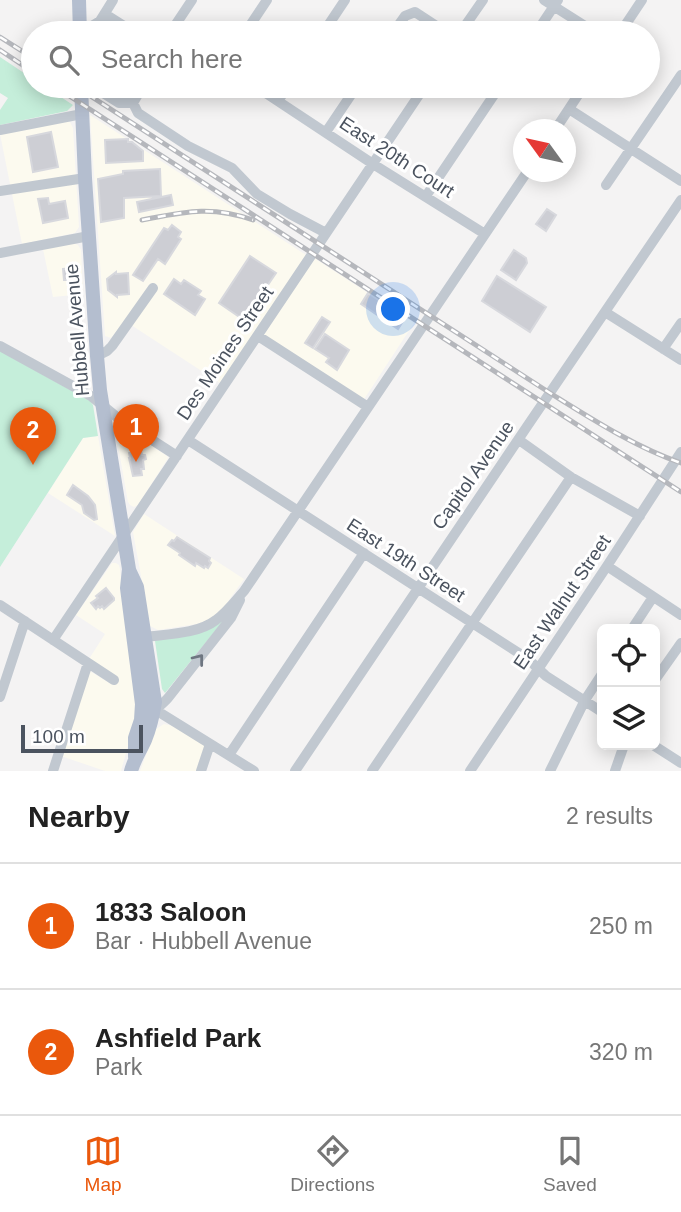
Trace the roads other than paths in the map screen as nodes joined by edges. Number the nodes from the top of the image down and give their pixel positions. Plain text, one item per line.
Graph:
1 (79, 0) edge
2 (113, 0) edge
3 (192, 0) edge
4 (267, 0) edge
5 (345, 0) edge
6 (483, 0) edge
7 (642, 0) edge
8 (552, 2) edge
9 (105, 14) junction
10 (80, 21) edge
11 (100, 21) edge
12 (116, 21) edge
13 (179, 21) edge
14 (253, 21) edge
15 (331, 21) edge
16 (401, 21) edge
17 (429, 21) edge
18 (468, 21) edge
19 (542, 21) edge
20 (579, 21) edge
21 (628, 21) edge
22 (681, 75) edge
23 (81, 98) edge
24 (111, 98) edge
25 (136, 98) edge
26 (273, 98) edge
27 (280, 98) edge
28 (349, 98) edge
29 (417, 98) edge
30 (492, 98) edge
31 (576, 98) edge
32 (278, 101) junction
33 (133, 103) junction
34 (569, 109) junction
35 (82, 114) junction
36 (562, 119) edge
37 (0, 130) edge
38 (326, 132) junction
39 (631, 149) junction
40 (373, 164) junction
41 (85, 178) junction
42 (681, 181) edge
43 (520, 182) edge
44 (606, 185) dead end
45 (0, 191) edge
46 (426, 197) junction
47 (681, 200) edge
48 (326, 233) junction
49 (485, 234) junction
50 (89, 236) junction
51 (0, 253) edge
52 (153, 288) dead end
53 (605, 312) junction
54 (681, 323) edge
55 (258, 335) junction
56 (0, 346) edge
57 (663, 349) junction
58 (97, 356) junction
59 (681, 360) edge
60 (103, 405) junction
61 (368, 407) junction
62 (188, 440) junction
63 (519, 440) junction
64 (681, 452) edge
65 (177, 456) junction
66 (571, 477) junction
67 (299, 511) junction
68 (640, 516) junction
69 (124, 535) junction
70 (363, 553) junction
71 (607, 566) junction
72 (129, 569) junction
73 (417, 588) junction
74 (244, 591) junction
75 (653, 597) junction
76 (0, 605) edge
77 (681, 615) edge
78 (25, 621) junction
79 (472, 623) junction
80 (635, 624) edge
81 (145, 637) junction
82 (52, 640) junction
83 (681, 643) edge
84 (134, 647) junction
85 (88, 663) junction
86 (539, 668) junction
87 (660, 673) edge
88 (114, 680) dead end
89 (597, 682) edge
90 (0, 697) edge
91 (585, 700) junction
92 (597, 708) edge
93 (148, 709) junction
94 (210, 744) junction
95 (622, 750) edge
96 (660, 750) edge
97 (229, 755) junction
98 (681, 763) edge
99 (133, 764) edge
100 (53, 771) edge
101 (201, 771) edge
102 (254, 771) edge
103 (295, 771) edge
104 (372, 771) edge
105 (470, 771) edge
106 (550, 771) edge
107 (615, 771) edge

1 - 10 main road
2 - 9 street
3 - 13 street
4 - 14 street
5 - 15 street
6 - 18 street
7 - 21 street
8 - 19 street
8 - 20 street
9 - 11 street
9 - 12 street
16 - 17 street
22 - 39 street
23 - 35 main road, Hubbell Avenue
24 - 33 street
25 - 33 street
26 - 32 street, East 20th Court
27 - 32 street
28 - 38 street
29 - 40 street, Des Moines Street
30 - 46 street
31 - 34 street
32 - 38 street, East 20th Court
33 - 48 street
34 - 36 street
34 - 39 street
35 - 37 street
35 - 41 main road, Hubbell Avenue
38 - 40 street, East 20th Court
39 - 42 street
39 - 44 street
40 - 46 street, East 20th Court
40 - 48 street, Des Moines Street
41 - 45 street
41 - 50 main road, Hubbell Avenue
43 - 49 street
46 - 49 street, East 20th Court
47 - 53 street, Capitol Avenue
48 - 55 street, Des Moines Street
49 - 61 street
50 - 51 street
50 - 58 main road, Hubbell Avenue
52 - 58 street
53 - 57 street
53 - 63 street, Capitol Avenue
54 - 57 street
55 - 61 street
55 - 62 street, Des Moines Street
56 - 60 street
57 - 59 street
58 - 60 main road, Hubbell Avenue
60 - 65 street
60 - 69 main road, Hubbell Avenue
61 - 67 street
62 - 65 street, Des Moines Street
62 - 67 street, East 19th Street
63 - 66 street
63 - 73 street, Capitol Avenue
64 - 68 street, East Walnut Street
65 - 69 street, Des Moines Street
66 - 68 street
66 - 79 street
67 - 70 street, East 19th Street
67 - 74 street
68 - 71 street, East Walnut Street
69 - 72 main road, Hubbell Avenue
69 - 82 street, Des Moines Street
70 - 73 street, East 19th Street
70 - 97 street
71 - 75 street
71 - 86 street, East Walnut Street
72 - 81 main road, Hubbell Avenue
72 - 84 main road, Hubbell Avenue
73 - 79 street, East 19th Street
73 - 103 street, Capitol Avenue
74 - 81 street
93 -> 74 street
75 - 77 street
75 - 80 street
76 - 78 street
78 - 82 street
78 - 90 street
79 - 86 street, East 19th Street
79 - 104 street
81 - 84 street
81 - 93 main road, Hubbell Avenue
82 - 85 street
83 - 87 street
84 - 93 main road, Hubbell Avenue
85 - 88 street
85 - 100 street
86 - 91 street, East 19th Street
86 - 105 street, East Walnut Street
89 - 91 street
91 - 92 street, East 19th Street
91 - 106 street
93 - 94 street
93 - 99 main road
94 - 97 street
94 - 101 street
95 - 107 street
96 - 98 street
97 - 102 street

